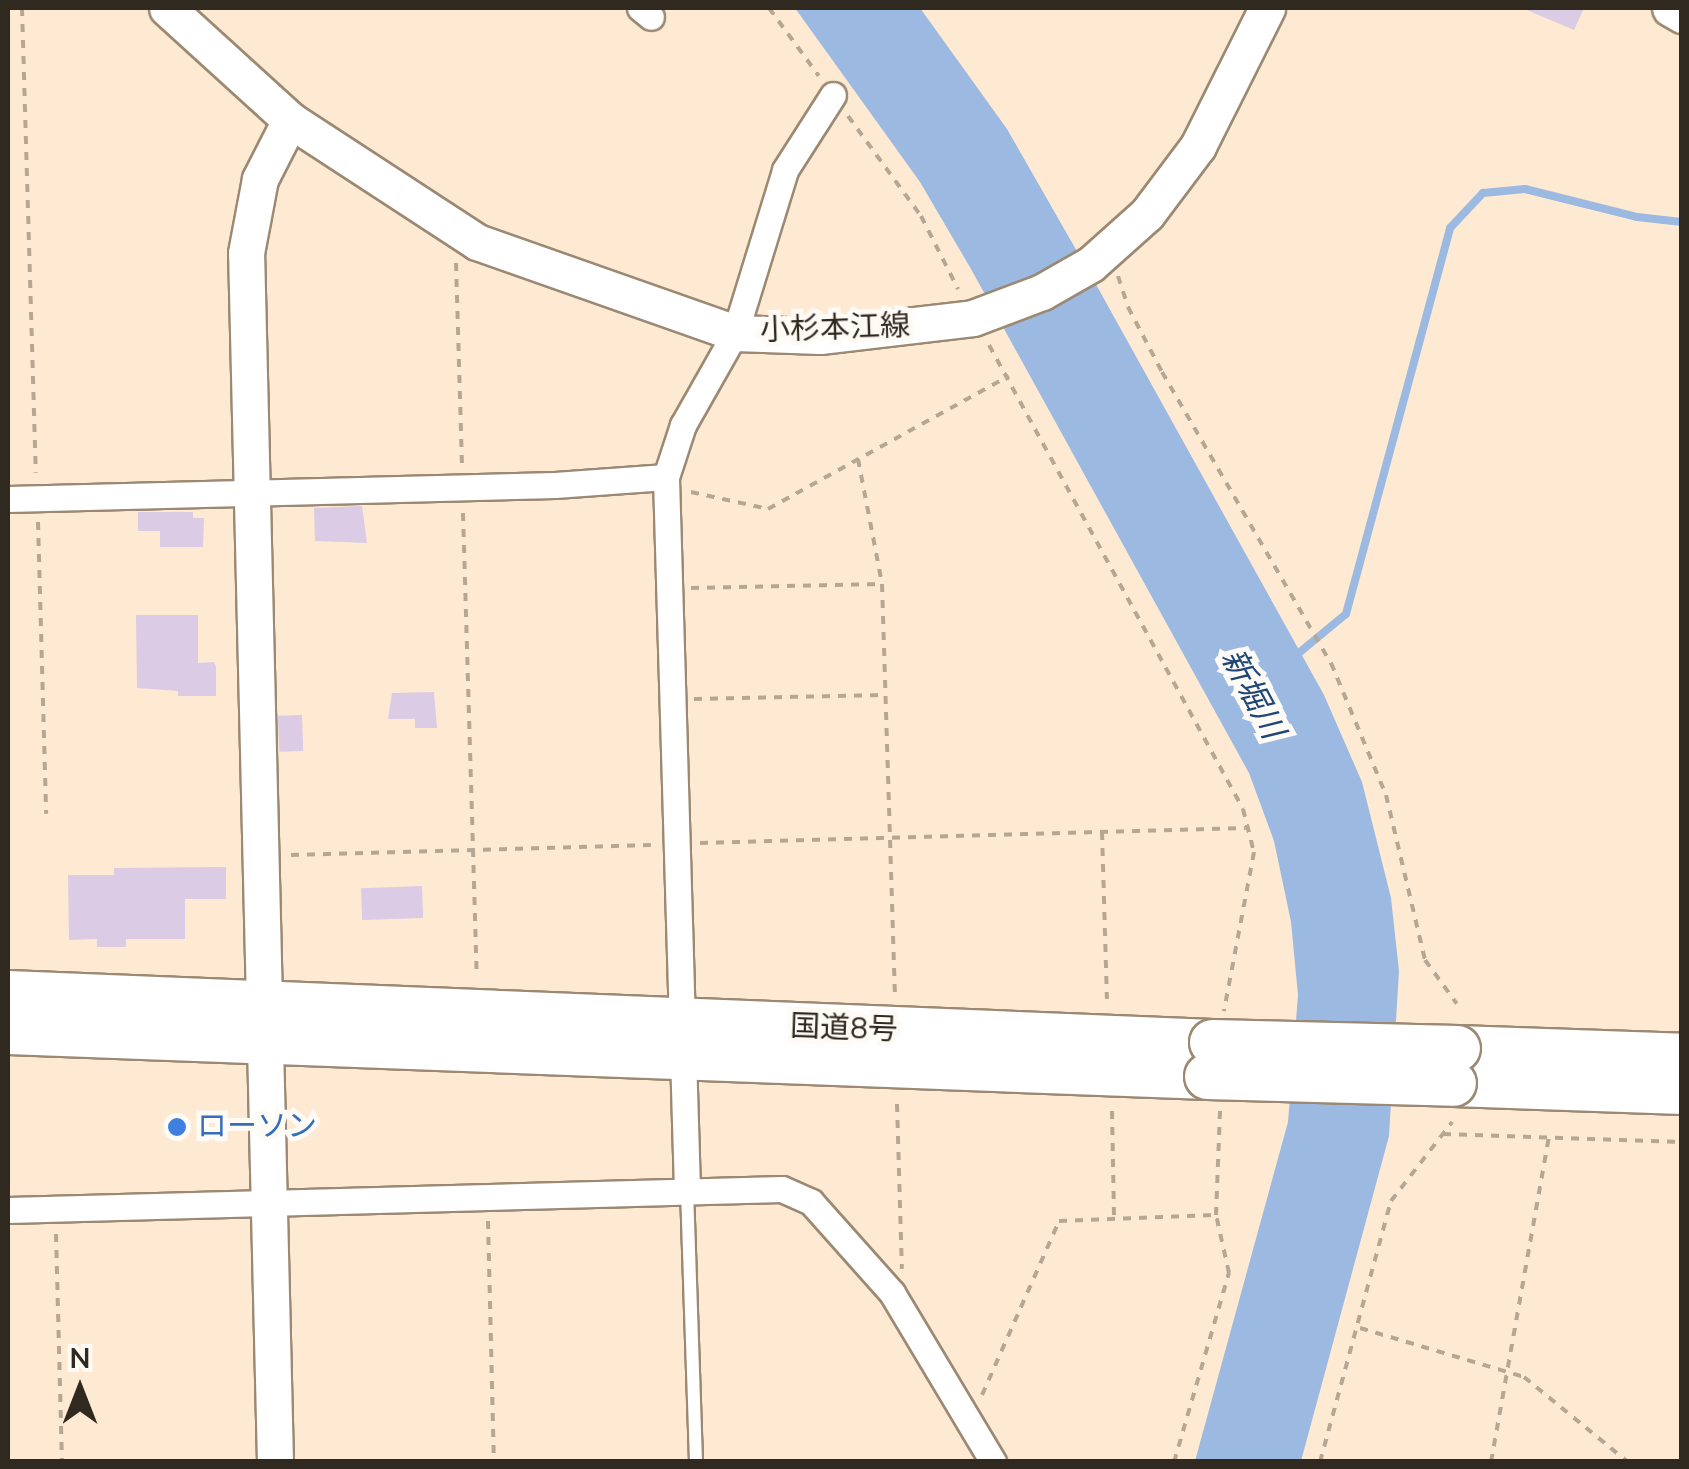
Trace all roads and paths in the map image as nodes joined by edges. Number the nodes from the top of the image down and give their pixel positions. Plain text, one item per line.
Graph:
1 (22, 8) edge
2 (167, 8) edge
3 (769, 8) edge
4 (1267, 8) edge
5 (1670, 8) edge
6 (1682, 16) edge
7 (833, 96) junction
8 (290, 120) junction
9 (455, 228) junction
10 (1100, 256) junction
11 (981, 316) junction
12 (736, 332) junction
13 (1009, 376) junction
14 (858, 459) junction
15 (666, 482) junction
16 (462, 486) junction
17 (249, 489) junction
18 (37, 497) junction
19 (8, 498) edge
20 (882, 584) junction
21 (672, 589) junction
22 (886, 694) junction
23 (674, 700) junction
24 (46, 814) dead end
25 (1248, 828) junction
26 (1102, 832) junction
27 (890, 838) junction
28 (678, 844) junction
29 (473, 850) junction
30 (261, 856) junction
31 (476, 973) dead end
32 (8, 993) edge
33 (896, 996) dead end
34 (1107, 998) dead end
35 (264, 1023) junction
36 (8, 1031) edge
37 (682, 1039) junction
38 (1682, 1056) edge
39 (1216, 1060) junction
40 (1455, 1064) junction
41 (1682, 1092) edge
42 (897, 1104) dead end
43 (1112, 1110) dead end
44 (1443, 1134) junction
45 (1549, 1138) junction
46 (1682, 1142) edge
47 (687, 1190) junction
48 (487, 1196) junction
49 (267, 1202) junction
50 (56, 1209) junction
51 (8, 1210) edge
52 (1216, 1215) junction
53 (1114, 1219) junction
54 (892, 1293) junction
55 (1358, 1328) junction
56 (1508, 1372) junction
57 (970, 1422) junction
58 (62, 1462) edge
59 (275, 1462) edge
60 (494, 1462) edge
61 (696, 1462) edge
62 (993, 1462) edge
63 (1174, 1462) edge
64 (1320, 1462) edge
65 (1491, 1462) edge
66 (1628, 1462) edge

1 - 18 path
2 - 8 street, 小杉本江線
3 - 7 path
4 - 10 street, 小杉本江線
5 - 6 street
7 - 11 path
7 - 12 street
8 - 9 street, 小杉本江線
8 - 17 street
9 - 12 street, 小杉本江線
9 - 16 path
10 - 11 street, 小杉本江線
10 - 40 path
11 - 12 street, 小杉本江線
11 - 13 path
12 - 15 street
13 - 14 path
13 - 25 path
14 - 15 path
14 - 20 path
15 - 16 street
15 - 21 street
16 - 17 street
16 - 29 path
17 - 18 street
17 - 30 street
18 - 19 street
18 - 24 path
20 - 21 path
20 - 22 path
21 - 23 street
22 - 23 path
22 - 27 path
23 - 28 street
25 - 26 path
25 - 39 path
26 - 27 path
26 - 34 path
27 - 28 path
27 - 33 path
28 - 29 path
28 - 37 street
29 - 30 path
29 - 31 path
30 - 35 street
32 - 35 highway, 国道8号
35 - 36 highway, 国道8号
35 - 37 highway, 国道8号
35 - 49 street
37 - 39 highway, 国道8号
37 - 47 street
38 - 40 highway, 国道8号
39 - 40 highway, 国道8号, bridge
39 - 52 path
40 - 41 highway, 国道8号
40 - 44 path
42 - 54 path
43 - 53 path
44 - 45 path
44 - 55 path
45 - 46 path
45 - 56 path
47 - 48 street
47 - 54 street
47 - 61 lane
48 - 49 street
48 - 60 path
49 - 50 street
49 - 59 street
50 - 51 street
50 - 58 path
52 - 53 path
52 - 63 path
53 - 57 path
54 - 57 street
55 - 56 path
55 - 64 path
56 - 65 path
56 - 66 path
57 - 62 street

